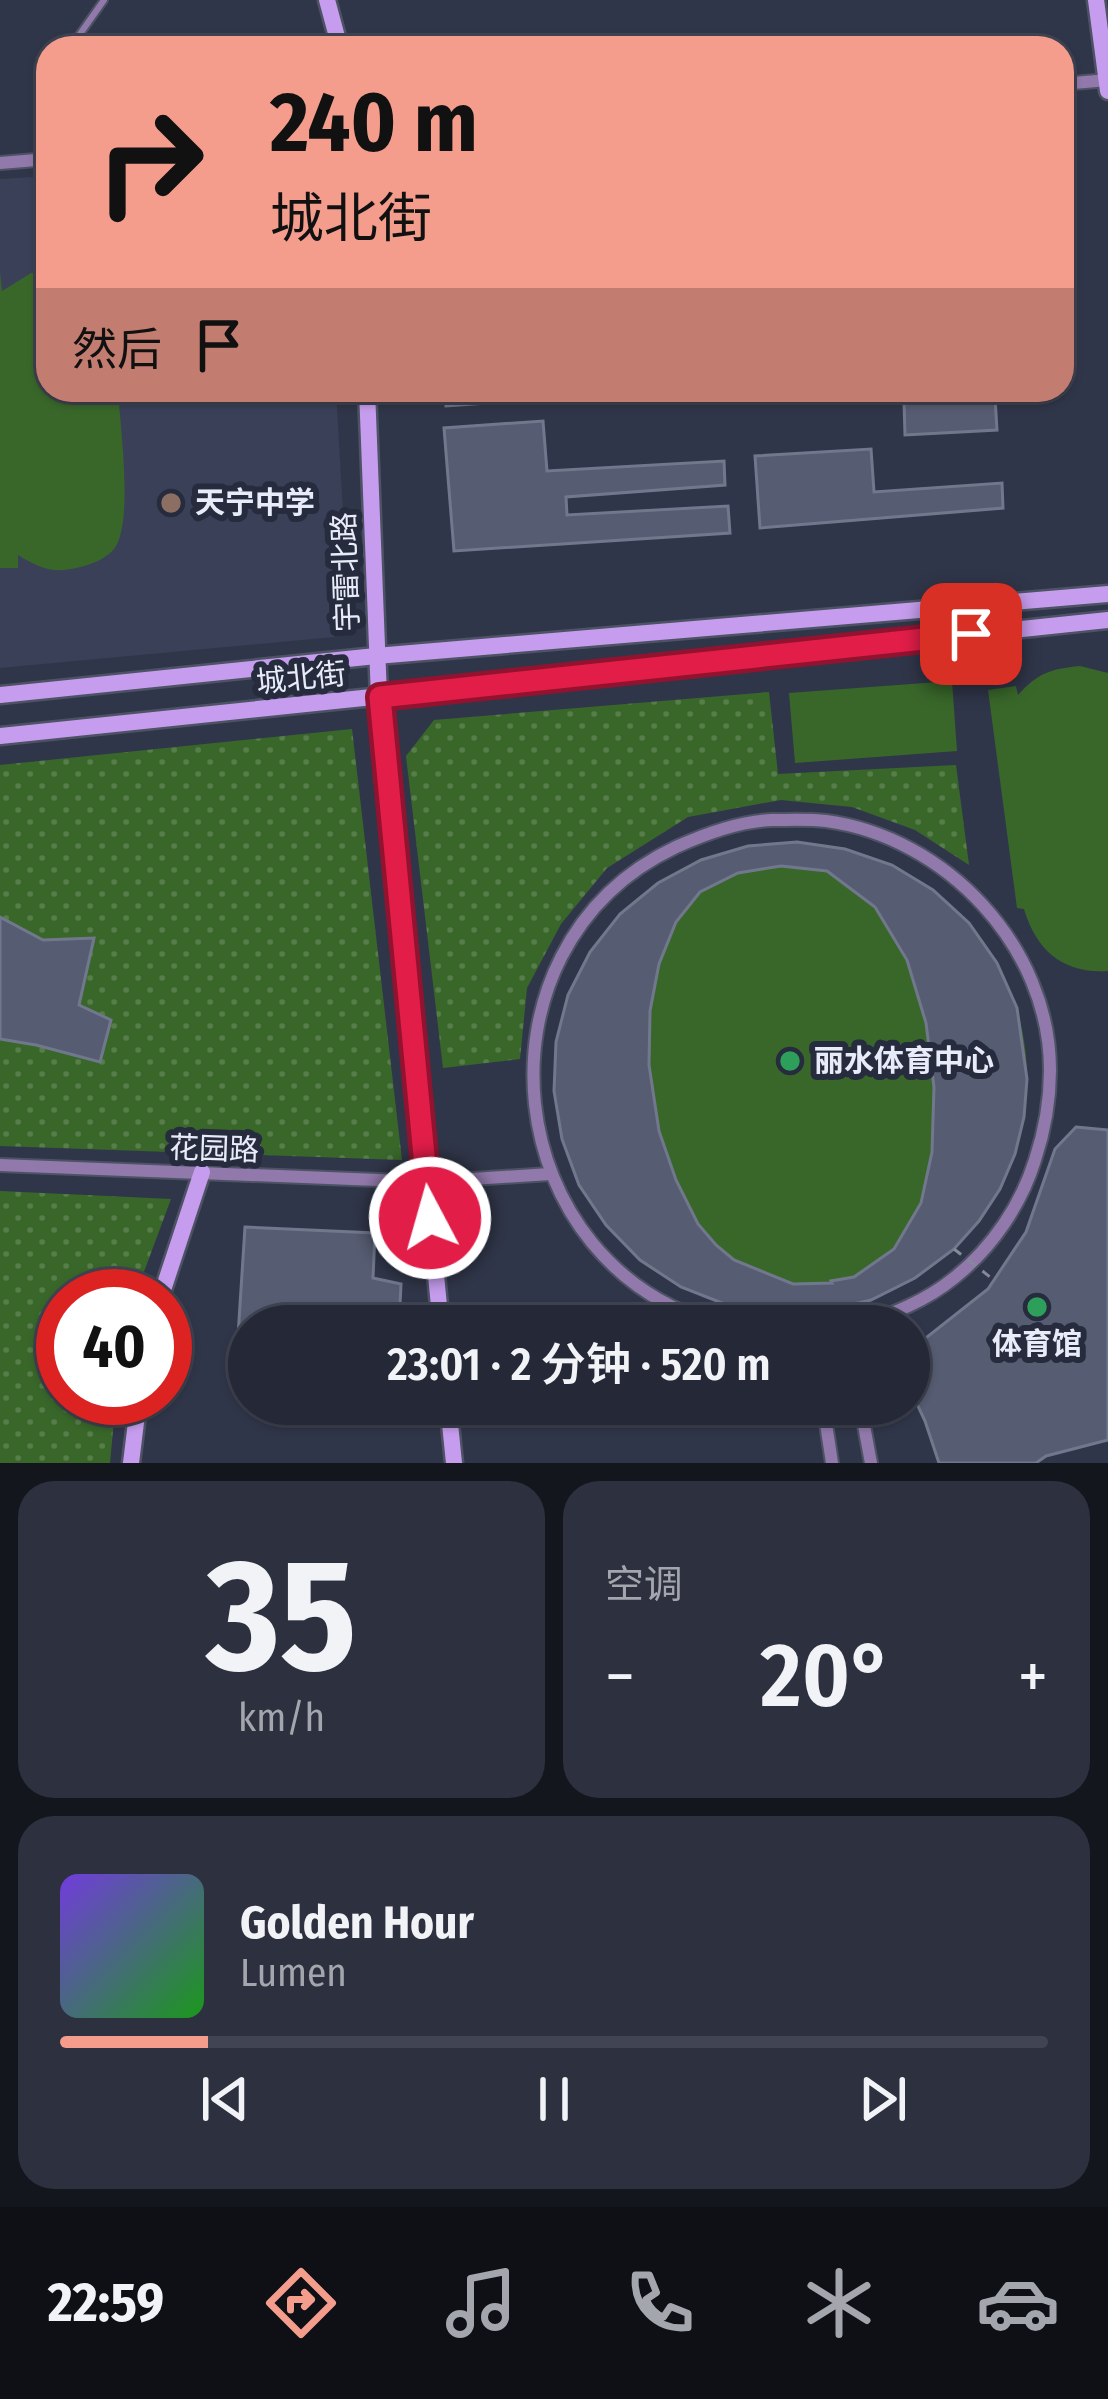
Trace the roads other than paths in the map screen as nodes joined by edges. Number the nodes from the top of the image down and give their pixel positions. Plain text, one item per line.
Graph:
1 (104, 0) edge
2 (327, 0) edge
3 (1096, 0) edge
4 (79, 36) edge
5 (337, 36) edge
6 (1107, 80) edge
7 (1074, 82) edge
8 (1108, 91) edge
9 (36, 160) edge
10 (0, 163) edge
11 (367, 402) edge
12 (1108, 594) edge
13 (1108, 620) edge
14 (376, 656) junction
15 (0, 694) edge
16 (380, 697) junction
17 (0, 736) edge
18 (0, 1165) edge
19 (202, 1172) junction
20 (550, 1174) junction
21 (427, 1181) junction
22 (170, 1269) edge
23 (439, 1305) edge
24 (671, 1305) edge
25 (911, 1305) edge
26 (136, 1425) edge
27 (450, 1425) edge
28 (826, 1425) edge
29 (864, 1425) edge
30 (131, 1463) edge
31 (454, 1463) edge
32 (832, 1463) edge
33 (871, 1463) edge

1 - 4 lane
2 - 5 main road
3 - 6 main road
6 - 7 street
6 - 8 main road
9 - 10 street
11 - 14 main road, 宇雷北路
12 - 14 main road, 城北街
13 - 16 main road, 城北街
14 - 15 main road, 城北街
14 - 16 main road, 宇雷北路
16 - 17 main road, 城北街
16 - 21 main road, 宇雷北路
18 - 19 street, 花园路
19 - 21 street, 花园路
19 - 22 main road
20 - 21 street, 花园路
20 - 24 street
20 - 25 street
21 - 23 main road, 宇雷北路
26 - 30 main road
27 - 31 main road
28 - 32 street
29 - 33 street

